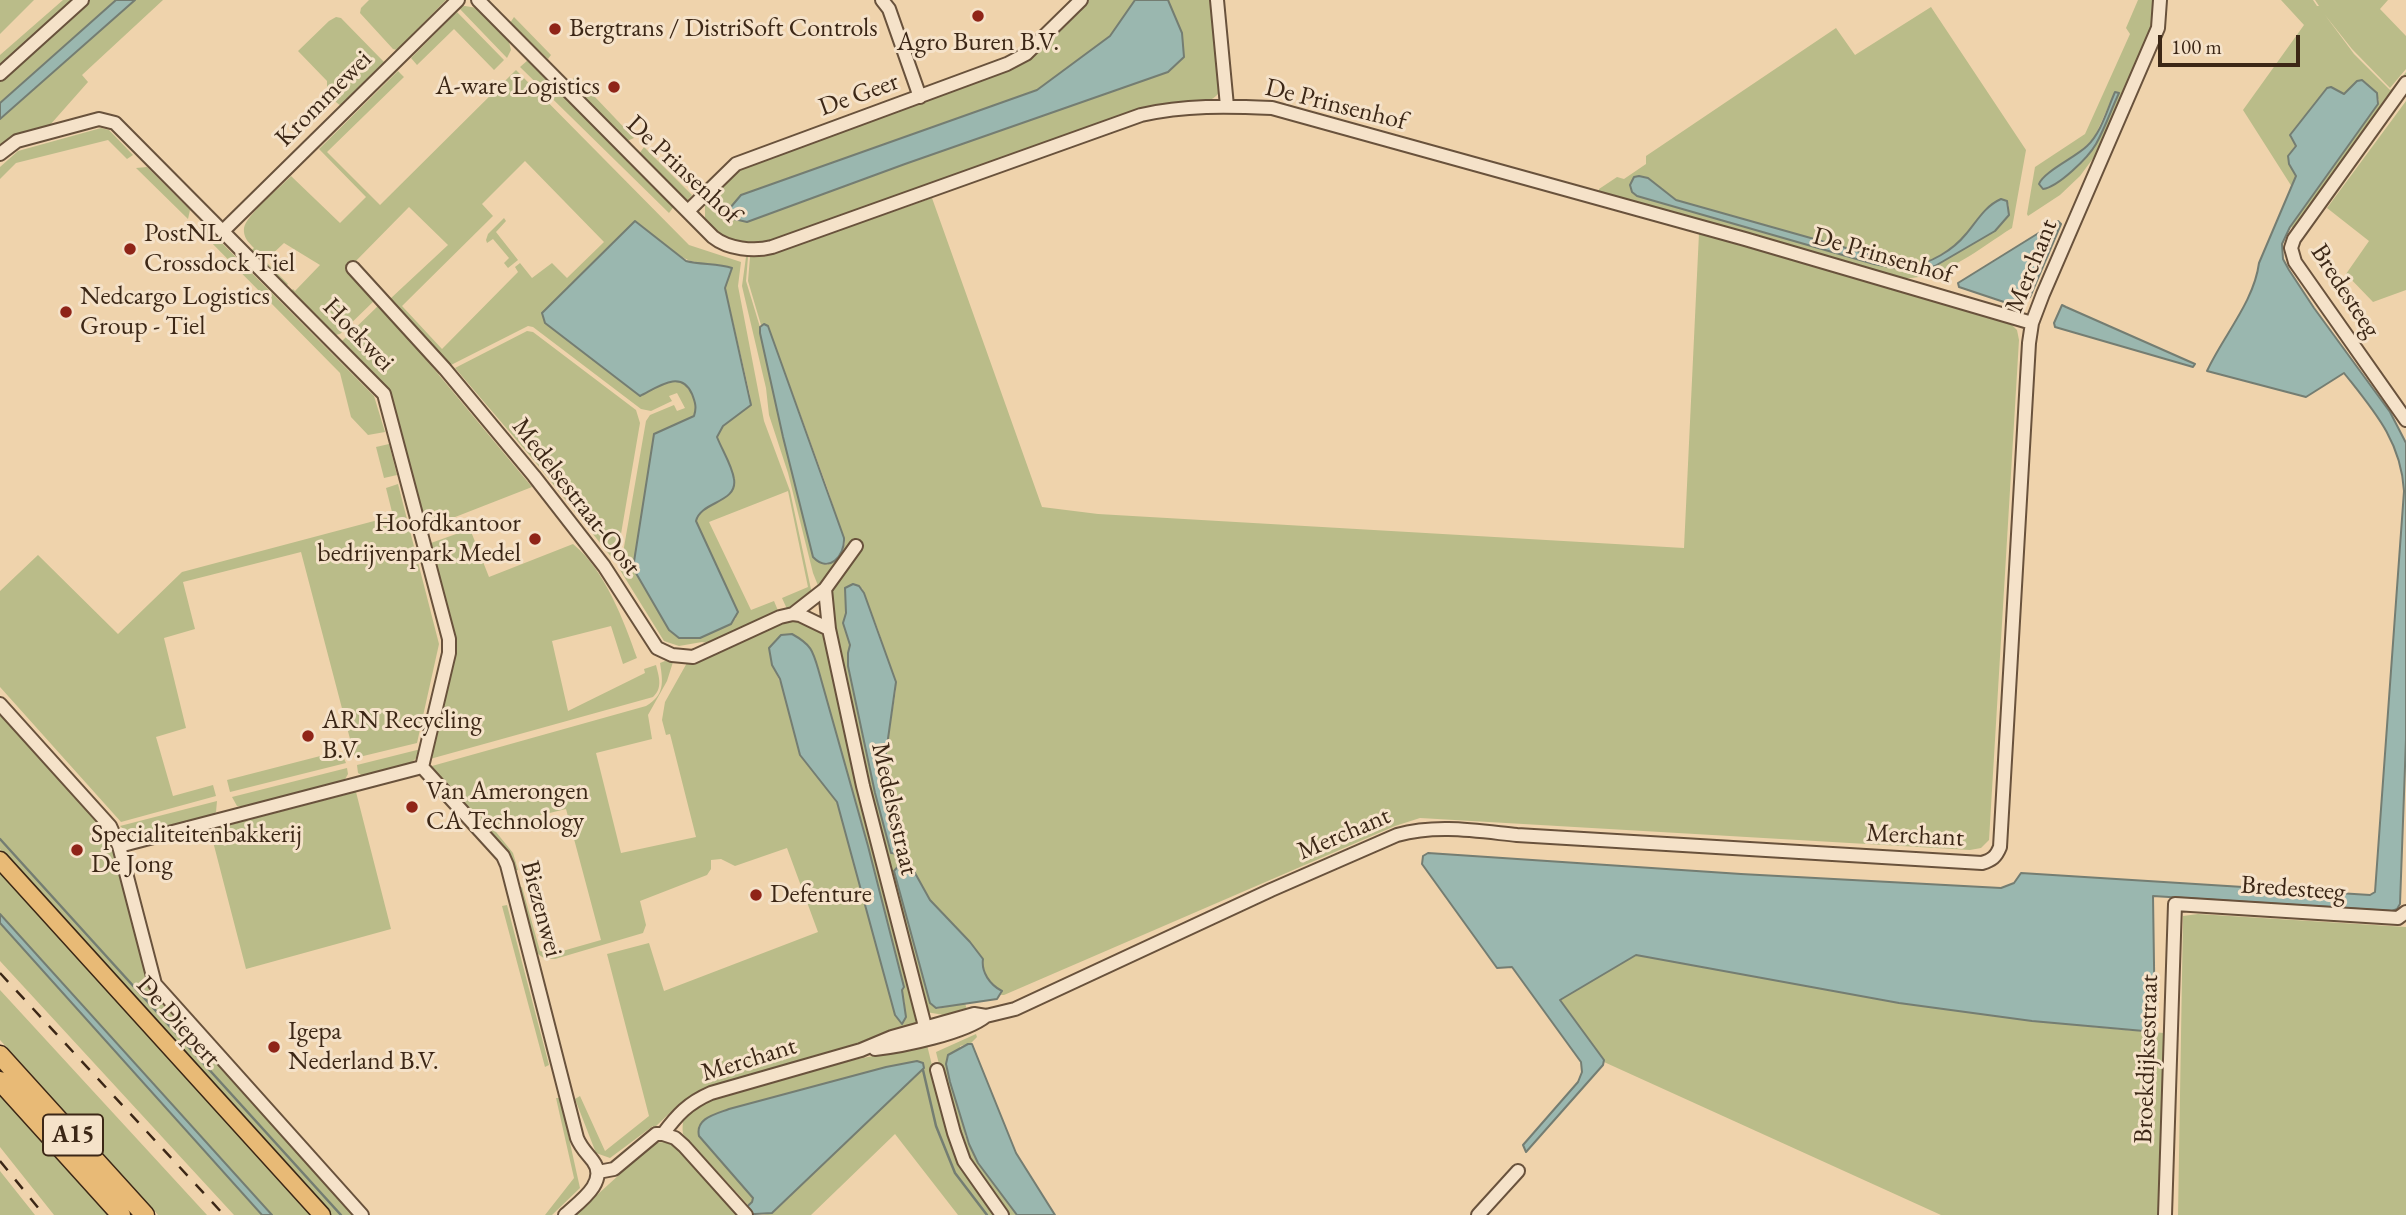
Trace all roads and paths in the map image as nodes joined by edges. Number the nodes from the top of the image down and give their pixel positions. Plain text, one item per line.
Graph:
1 (82, 0) edge
2 (458, 0) edge
3 (478, 0) edge
4 (882, 0) edge
5 (1081, 0) edge
6 (1217, 0) edge
7 (2160, 0) edge
8 (0, 74) edge
9 (2406, 83) edge
10 (920, 97) junction
11 (1227, 106) junction
12 (0, 154) edge
13 (688, 211) junction
14 (223, 231) junction
15 (353, 268) dead end
16 (2032, 323) junction
17 (2406, 420) edge
18 (856, 546) dead end
19 (825, 589) junction
20 (793, 614) junction
21 (830, 629) junction
22 (0, 704) edge
23 (422, 767) junction
24 (120, 846) junction
25 (0, 860) edge
26 (2175, 904) joint
27 (2406, 912) edge
28 (927, 1033) junction
29 (0, 1055) edge
30 (937, 1070) dead end
31 (0, 1081) edge
32 (663, 1135) junction
33 (1518, 1171) dead end
34 (598, 1172) junction
35 (743, 1212) edge
36 (121, 1215) edge
37 (145, 1215) edge
38 (322, 1215) edge
39 (362, 1215) edge
40 (565, 1215) edge
41 (1002, 1215) edge
42 (1478, 1215) edge
43 (2165, 1215) edge

1 - 8 street
2 - 14 street, Krommewei
3 - 13 street, De Prinsenhof
4 - 10 street
5 - 10 street, De Geer
6 - 11 street
7 - 16 street, Merchant
9 - 17 street, Bredesteeg
10 - 13 street, De Geer
11 - 13 street, De Prinsenhof
11 - 16 street, De Prinsenhof
12 - 14 street, Hoekwei
14 - 23 street, Hoekwei
15 - 20 street, Medelsestraat-Oost
16 - 28 street, Merchant
18 - 19 street
19 - 20 street, Medelsestraat-Oost
19 - 21 street, Medelsestraat
20 - 21 street
21 - 28 street, Medelsestraat
22 - 24 street
23 - 24 street
23 - 34 street, Biezenwei
24 - 39 street
25 - 38 main road, De Diepert
26 - 27 street, Bredesteeg
26 - 43 street, Broekdijksestraat
28 - 32 street, Merchant
29 - 37 highway, A15
30 - 41 street
31 - 36 highway, A15
32 - 34 street, Merchant
32 - 35 street
33 - 42 street
34 - 40 street

